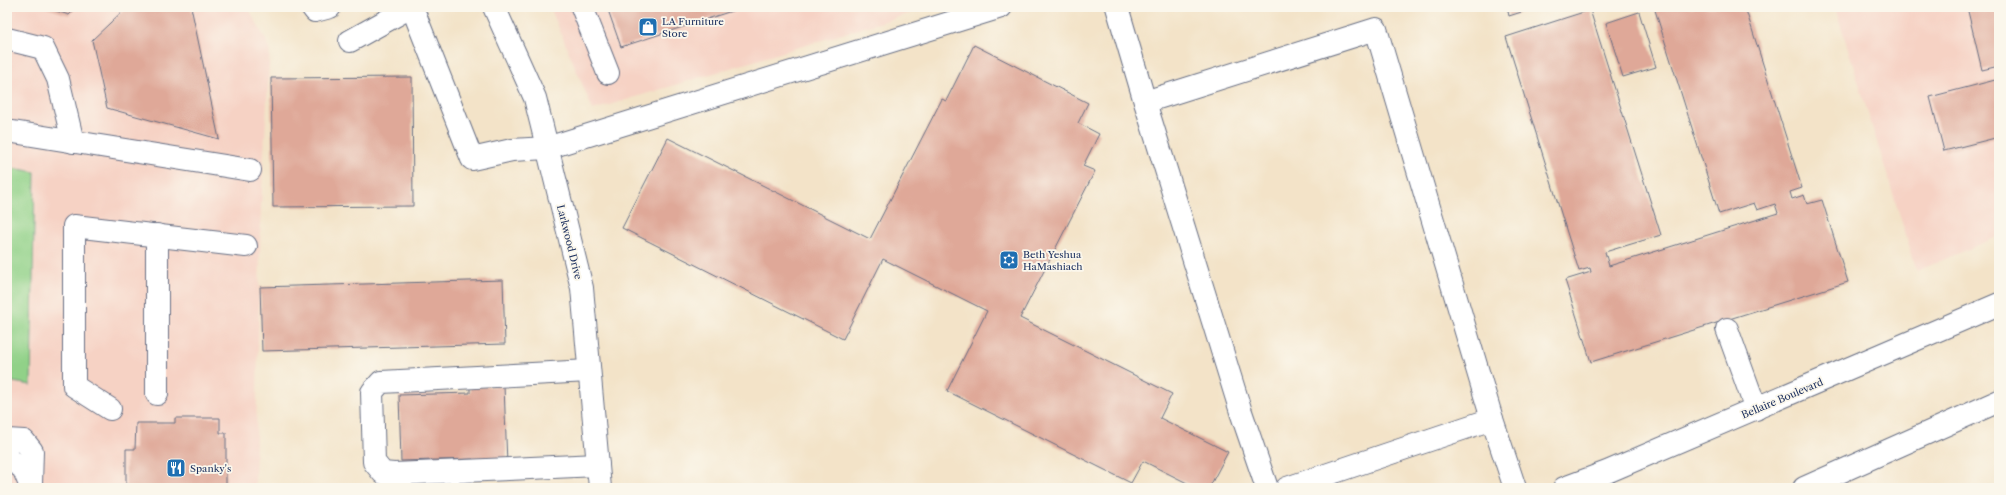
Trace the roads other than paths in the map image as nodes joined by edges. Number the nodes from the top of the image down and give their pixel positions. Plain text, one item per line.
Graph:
1 (312, 7) edge
2 (330, 7) edge
3 (411, 7) edge
4 (494, 7) edge
5 (582, 7) edge
6 (1001, 7) edge
7 (1117, 7) edge
8 (7, 39) edge
9 (350, 41) dead end
10 (608, 73) dead end
11 (1144, 102) junction
12 (7, 131) edge
13 (73, 142) junction
14 (547, 148) junction
15 (250, 170) dead end
16 (157, 235) junction
17 (246, 246) dead end
18 (1999, 304) edge
19 (1727, 329) dead end
20 (589, 371) junction
21 (157, 394) dead end
22 (1999, 401) edge
23 (110, 409) dead end
24 (1756, 409) junction
25 (1492, 419) junction
26 (7, 440) edge
27 (7, 458) edge
28 (598, 465) junction
29 (31, 486) edge
30 (600, 488) edge
31 (1267, 488) edge
32 (1287, 488) edge
33 (1516, 488) edge
34 (1564, 488) edge
35 (1804, 488) edge

1 - 2 main road
3 - 9 main road
3 - 14 main road
4 - 14 main road, Larkwood Drive
5 - 10 main road
6 - 14 main road
7 - 11 main road
8 - 13 main road
11 - 25 main road
11 - 31 main road
12 - 13 main road
13 - 15 main road
14 - 20 main road, Larkwood Drive
16 - 17 main road
16 - 21 main road
16 - 23 main road
18 - 24 main road, Bellaire Boulevard
19 - 24 main road
20 - 28 main road, Larkwood Drive
20 - 28 main road
22 - 35 main road
24 - 34 main road, Bellaire Boulevard
25 - 32 main road
25 - 33 main road
26 - 29 main road
27 - 29 main road
28 - 30 main road, Larkwood Drive

